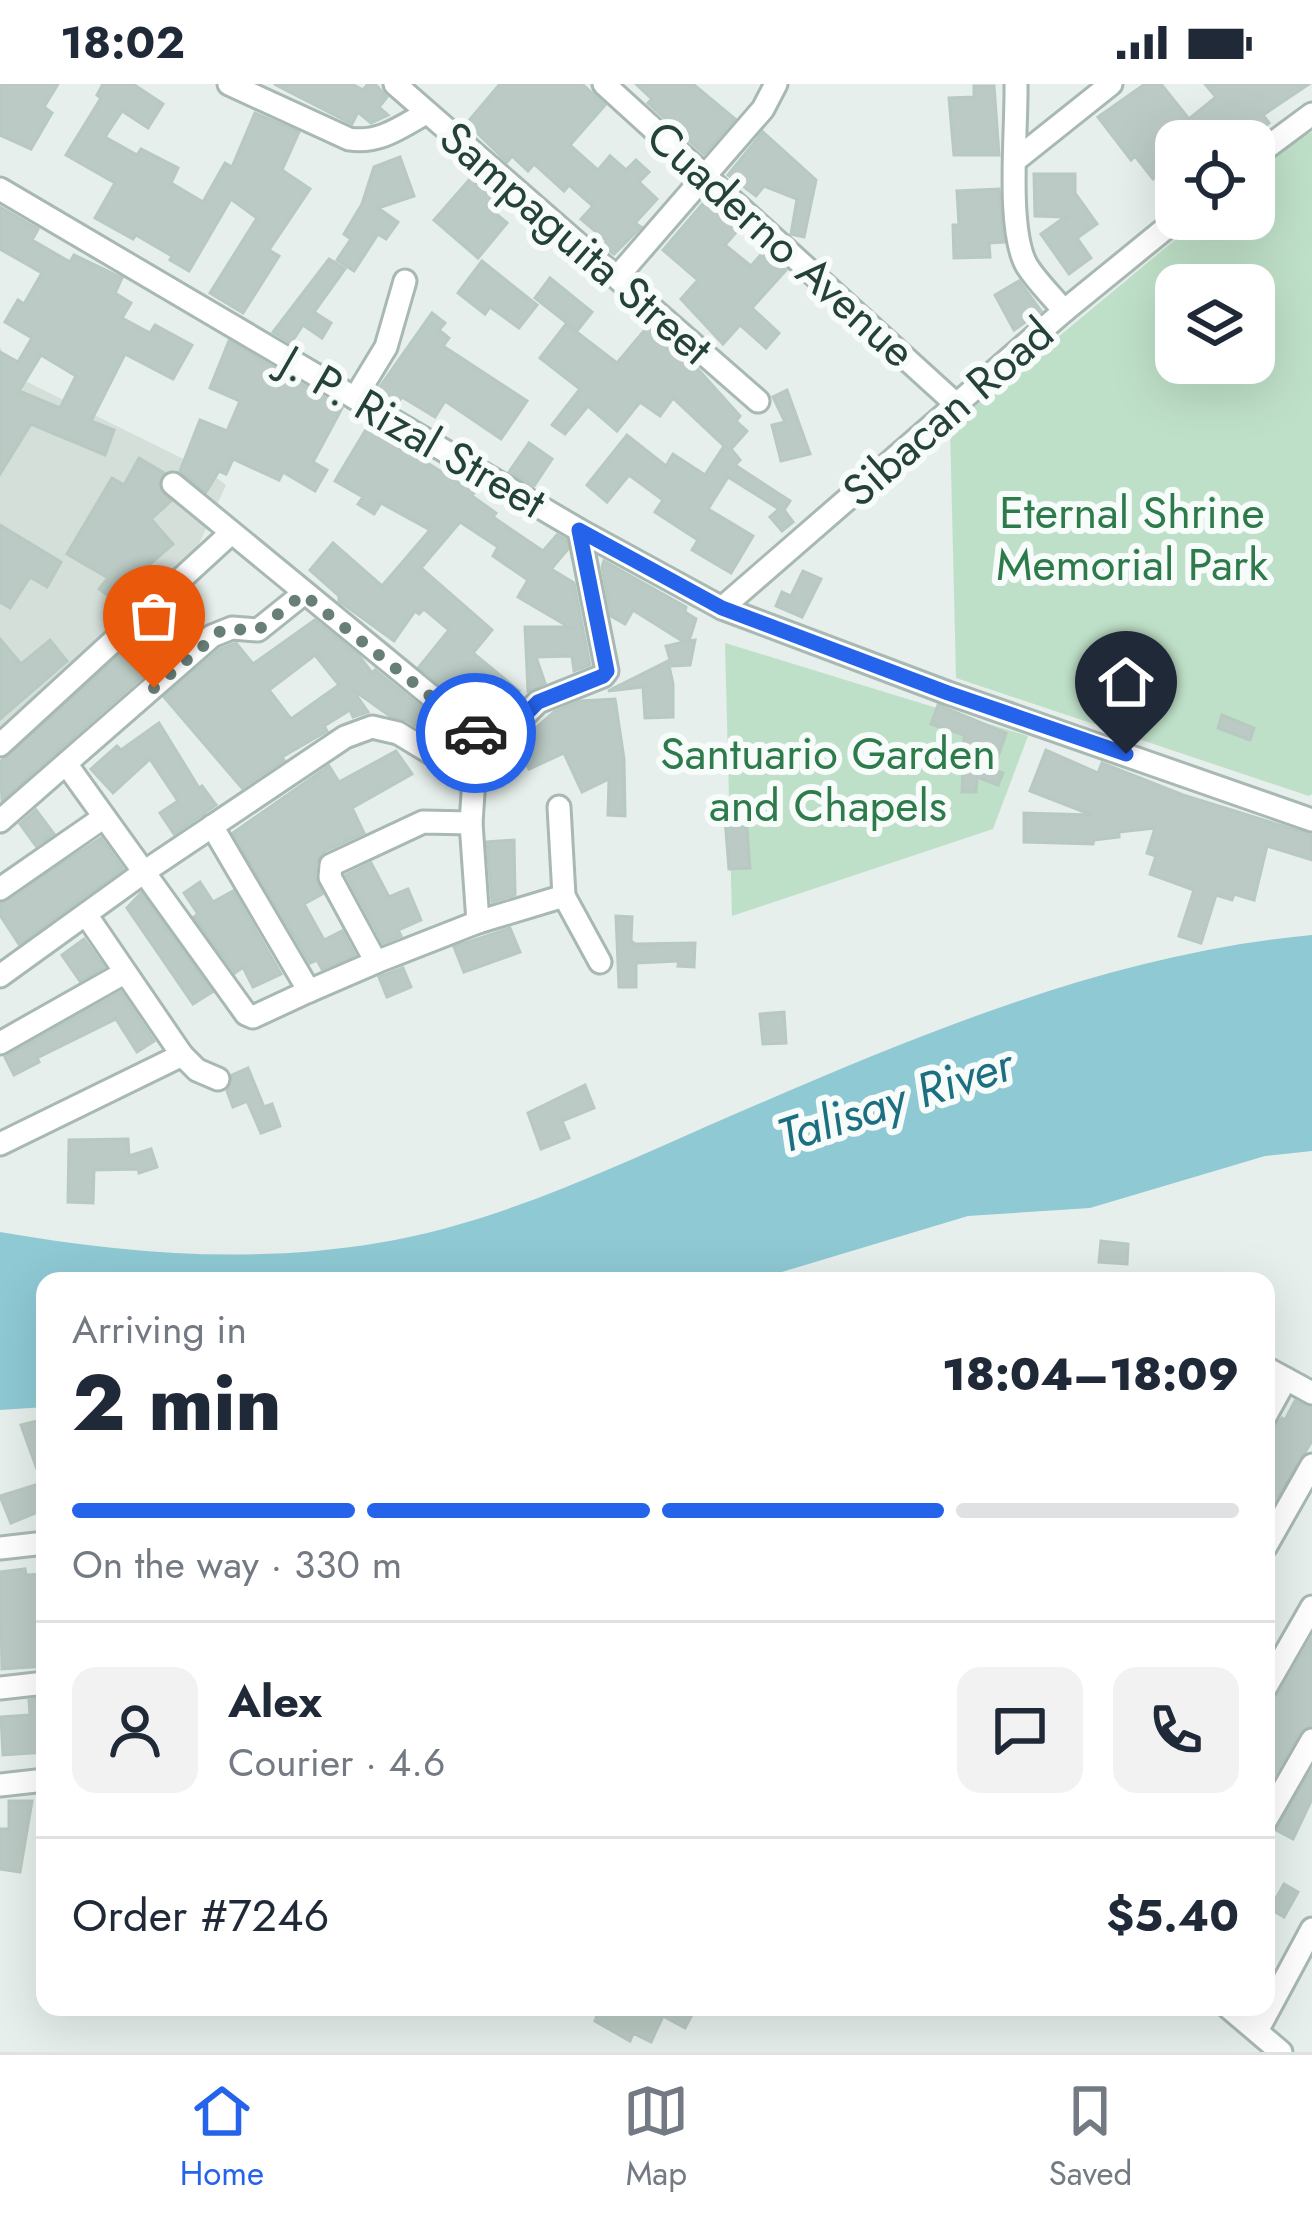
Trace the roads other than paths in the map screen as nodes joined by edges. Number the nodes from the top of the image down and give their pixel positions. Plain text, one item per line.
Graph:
1 (230, 84) edge
2 (395, 84) edge
3 (604, 84) edge
4 (776, 84) edge
5 (1016, 84) edge
6 (1111, 84) edge
7 (426, 113) junction
8 (1312, 114) edge
9 (1275, 141) edge
10 (1017, 159) junction
11 (704, 174) junction
12 (0, 188) edge
13 (1155, 237) edge
14 (618, 276) junction
15 (405, 281) dead end
16 (1064, 310) junction
17 (355, 398) junction
18 (758, 401) dead end
19 (957, 405) junction
20 (173, 484) dead end
21 (579, 530) junction
22 (230, 534) junction
23 (303, 594) junction
24 (722, 608) junction
25 (0, 745) edge
26 (493, 747) junction
27 (67, 765) junction
28 (474, 779) junction
29 (559, 807) dead end
30 (104, 817) junction
31 (1312, 820) edge
32 (0, 821) edge
33 (471, 823) junction
34 (212, 826) junction
35 (144, 872) junction
36 (0, 889) edge
37 (564, 896) junction
38 (86, 916) junction
39 (478, 922) junction
40 (376, 962) junction
41 (600, 962) dead end
42 (124, 974) junction
43 (0, 976) edge
44 (309, 992) junction
45 (0, 1043) edge
46 (182, 1055) junction
47 (218, 1079) dead end
48 (0, 1144) edge
49 (1276, 1374) edge
50 (1312, 1393) edge
51 (1312, 1465) edge
52 (1275, 1530) edge
53 (36, 1544) edge
54 (0, 1548) edge
55 (1312, 1607) edge
56 (1275, 1671) edge
57 (36, 1684) edge
58 (0, 1688) edge
59 (1312, 1740) edge
60 (36, 1781) edge
61 (0, 1785) edge
62 (1275, 1804) edge
63 (1312, 1929) edge
64 (1275, 1998) edge
65 (1239, 2016) edge
66 (1265, 2016) edge
67 (1257, 2031) junction
68 (1281, 2052) edge

1 - 7 street
2 - 7 street, Sampaguita Street
3 - 11 street, Cuaderno Avenue
4 - 11 street
5 - 10 street
6 - 10 street
7 - 14 street, Sampaguita Street
8 - 9 street
10 - 16 street
11 - 14 street
11 - 19 street, Cuaderno Avenue
12 - 17 street, J. P. Rizal Street
13 - 16 street, Sibacan Road
14 - 18 street, Sampaguita Street
15 - 17 street
16 - 19 street, Sibacan Road
17 - 21 street, J. P. Rizal Street
19 - 24 street, Sibacan Road
20 - 22 street
21 - 24 street, J. P. Rizal Street
21 - 26 street
22 - 23 street
22 - 25 street
23 - 26 street
23 - 27 street
24 - 31 street, J. P. Rizal Street
26 - 28 street
27 - 30 street
27 - 32 street
28 - 33 street
28 - 34 street
29 - 37 street
30 - 35 street
30 - 36 street
33 - 39 street
33 - 40 street
34 - 35 street
34 - 44 street
35 - 38 street
35 - 44 street
37 - 39 street
37 - 41 street
38 - 42 street
38 - 43 street
39 - 40 street
40 - 44 street
42 - 45 street
42 - 46 street
46 - 47 street
46 - 48 street
49 - 50 street
51 - 52 street
53 - 54 street
55 - 56 street
57 - 58 street
59 - 62 street
60 - 61 street
63 - 64 street
65 - 67 street
66 - 67 street
67 - 68 street

